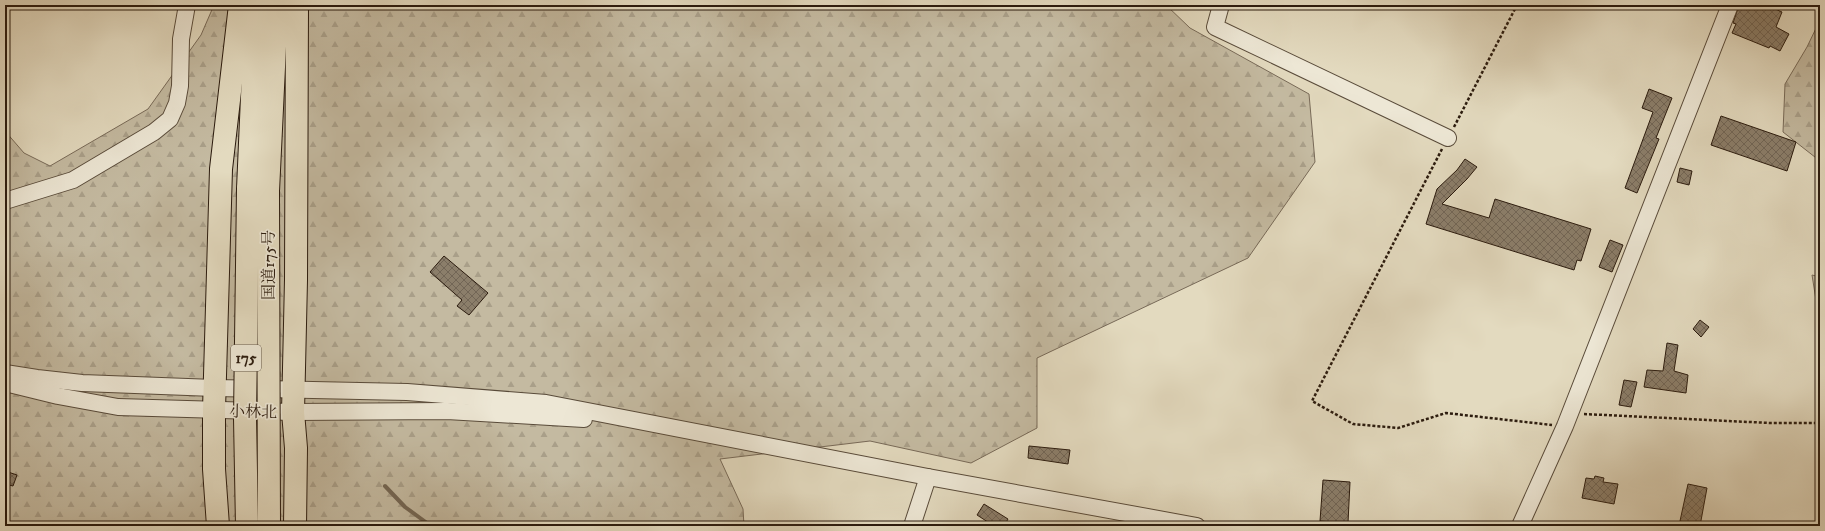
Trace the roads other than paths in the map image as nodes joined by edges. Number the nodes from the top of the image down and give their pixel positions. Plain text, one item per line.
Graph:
1 (187, 5) edge
2 (240, 5) edge
3 (256, 5) edge
4 (277, 5) edge
5 (297, 5) edge
6 (1221, 5) edge
7 (1730, 5) edge
8 (1448, 138) road end
9 (258, 190) junction
10 (5, 201) edge
11 (5, 373) edge
12 (5, 383) edge
13 (214, 388) junction
14 (294, 388) junction
15 (214, 410) junction
16 (293, 412) junction
17 (653, 424) junction
18 (928, 477) junction
19 (218, 526) edge
20 (247, 526) edge
21 (269, 526) edge
22 (295, 526) edge
23 (912, 526) edge
24 (1197, 526) edge
25 (1520, 526) edge

1 - 10 street
2 - 13 highway
3 - 9 highway, 国道175号 / 175
4 - 9 highway, 国道175号 / 175
5 - 14 highway
6 - 8 street
7 - 25 street
9 - 20 highway, 国道175号 / 175, bridge
9 - 21 highway, 国道175号 / 175, bridge
11 - 13 street
12 - 15 street, 小林北
13 - 14 street
13 - 15 highway
14 - 16 highway
14 - 17 street
15 - 16 street, 小林北
15 - 19 highway
16 - 17 street, 小林北
16 - 22 highway
17 - 18 street
18 - 23 street
18 - 24 street

